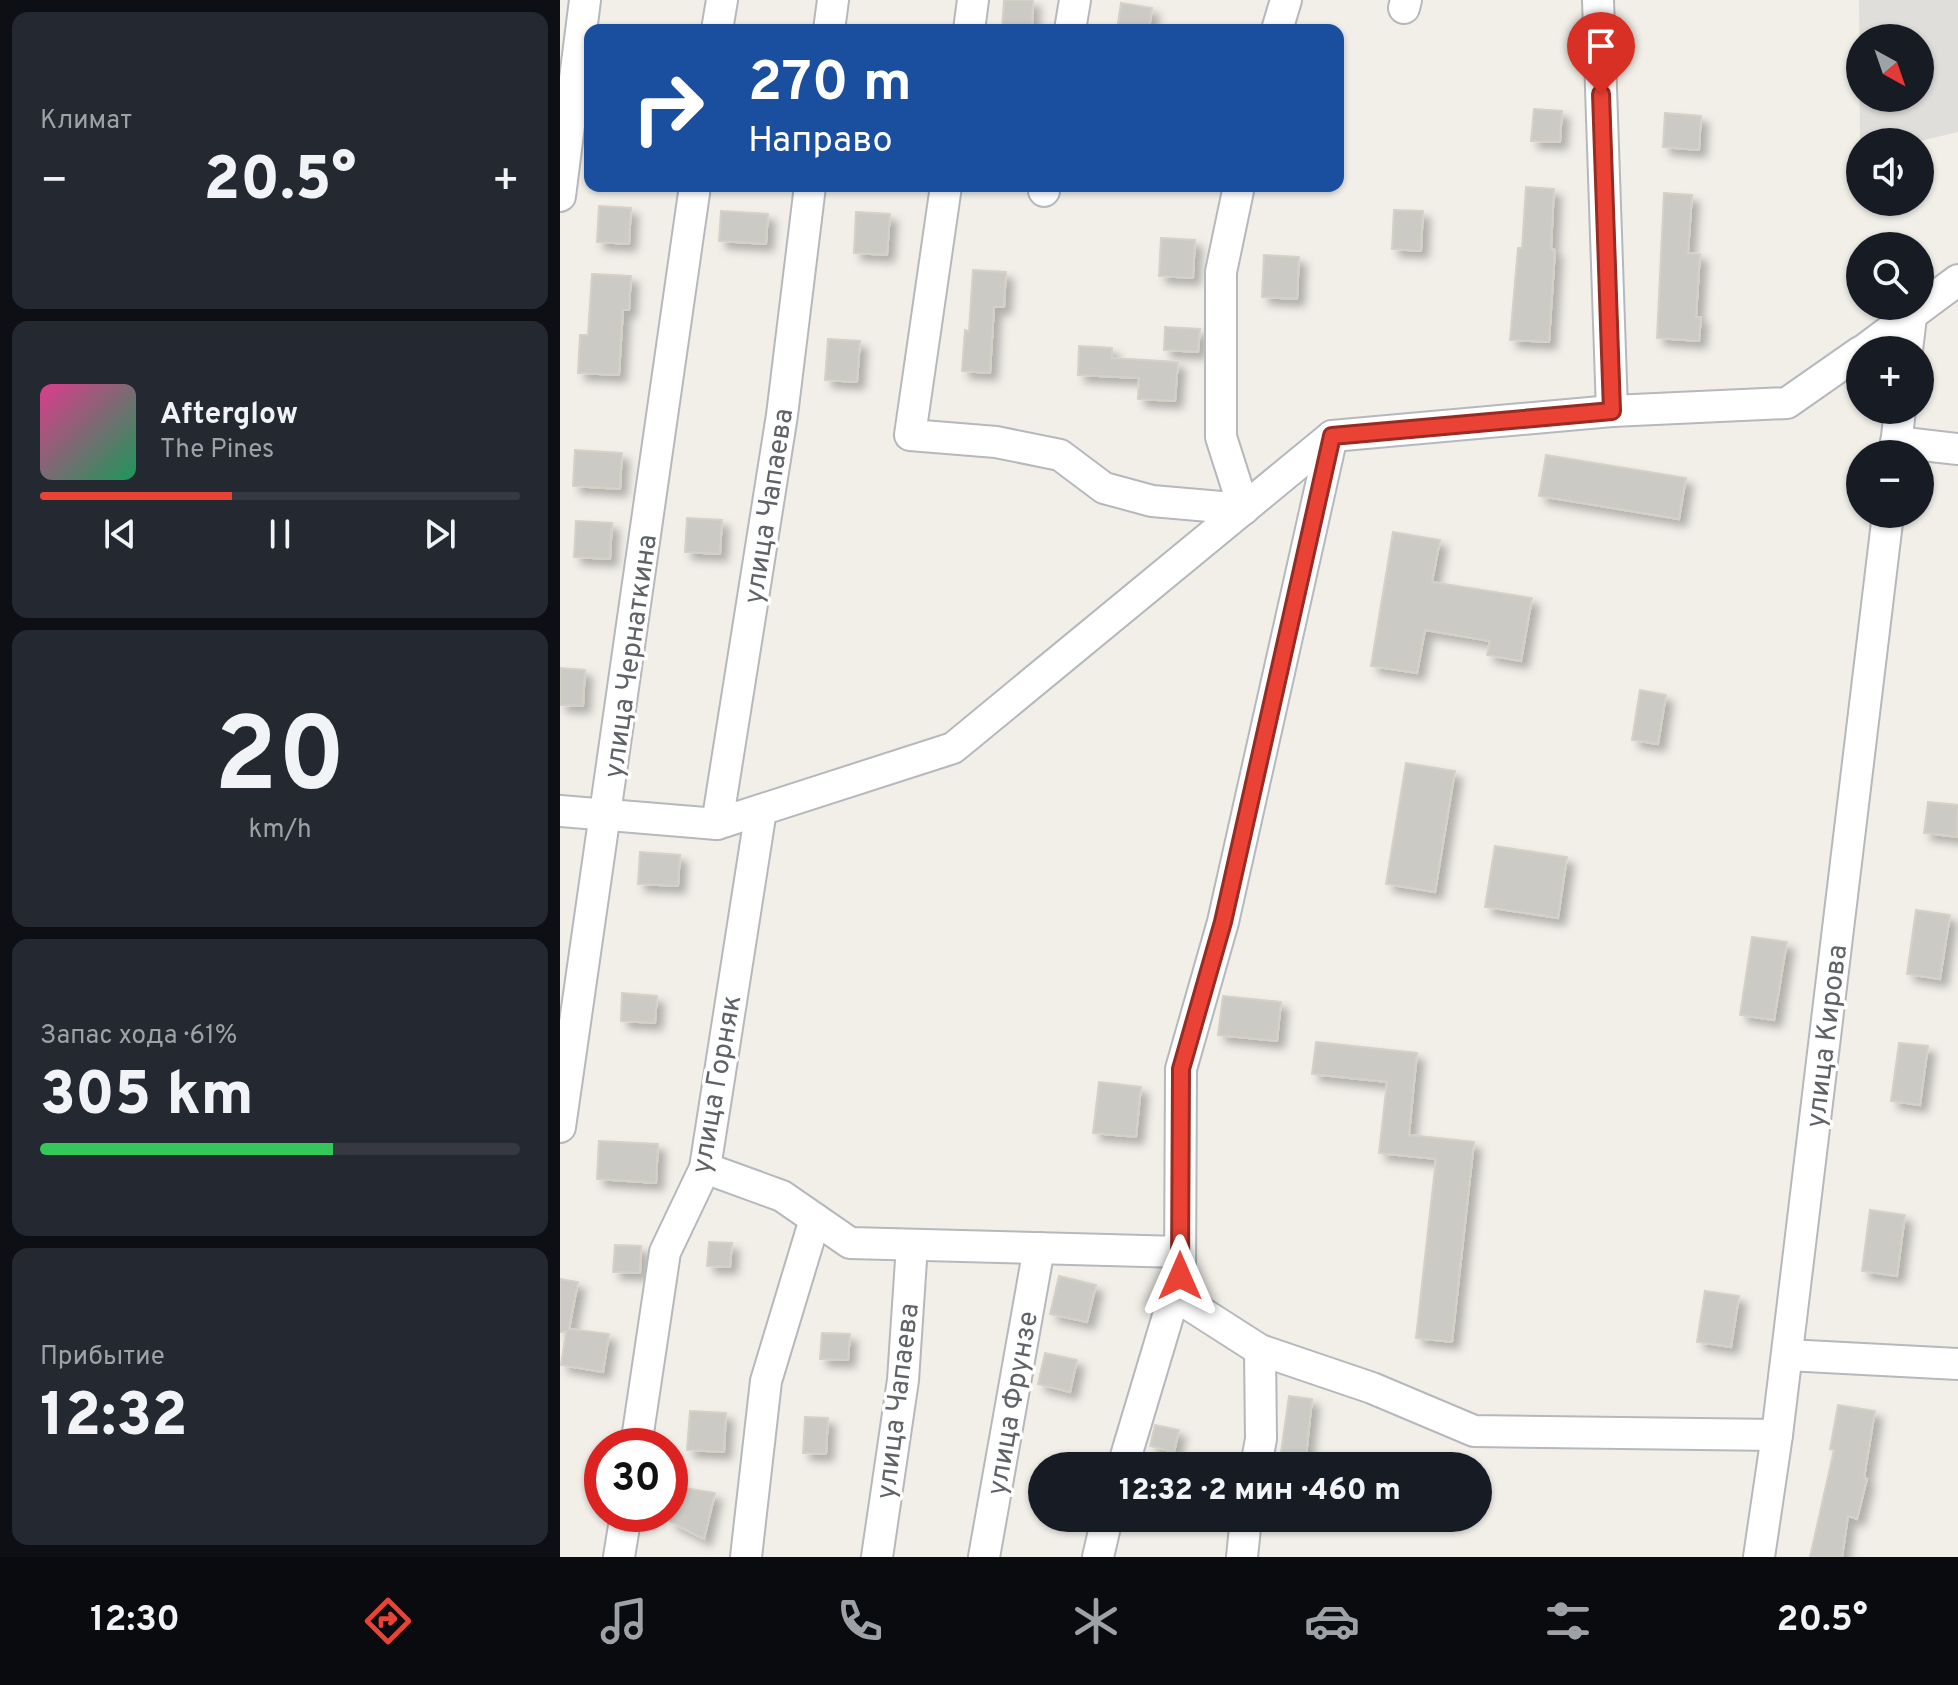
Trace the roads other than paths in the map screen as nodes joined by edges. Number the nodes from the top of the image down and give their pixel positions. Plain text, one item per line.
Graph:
1 (585, 0) edge
2 (722, 0) edge
3 (833, 0) edge
4 (973, 0) edge
5 (1075, 0) edge
6 (1286, 0) edge
7 (1598, 0) edge
8 (718, 24) edge
9 (830, 24) edge
10 (970, 24) edge
11 (1071, 24) edge
12 (1279, 24) edge
13 (694, 192) edge
14 (809, 192) edge
15 (945, 192) edge
16 (1238, 192) edge
17 (560, 196) edge
18 (1958, 280) edge
19 (1934, 299) edge
20 (1907, 320) edge
21 (1884, 336) edge
22 (1846, 362) edge
23 (1612, 411) junction
24 (1332, 436) junction
25 (1934, 449) edge
26 (1958, 449) edge
27 (1244, 509) junction
28 (1886, 528) edge
29 (761, 810) junction
30 (560, 811) edge
31 (606, 814) junction
32 (717, 824) junction
33 (560, 1127) edge
34 (705, 1168) junction
35 (815, 1219) junction
36 (912, 1245) junction
37 (1039, 1248) junction
38 (1180, 1252) junction
39 (1174, 1295) junction
40 (1260, 1350) junction
41 (1787, 1355) junction
42 (1958, 1364) edge
43 (639, 1428) edge
44 (1777, 1435) junction
45 (1127, 1452) edge
46 (1259, 1452) edge
47 (623, 1532) edge
48 (1104, 1532) edge
49 (1245, 1532) edge
50 (619, 1557) edge
51 (746, 1557) edge
52 (877, 1557) edge
53 (984, 1557) edge
54 (1098, 1557) edge
55 (1242, 1557) edge
56 (1759, 1557) edge

1 - 17 street
2 - 8 street
3 - 9 street
4 - 10 street
5 - 11 street
6 - 12 street
7 - 23 street
13 - 31 street, улица Чернаткина
14 - 32 street, улица Чапаева
15 - 27 street
16 - 27 street
18 - 19 street
20 - 21 street
22 - 23 street
23 - 24 street
24 - 27 street
24 - 38 street
25 - 26 street
27 - 29 street
28 - 41 street, улица Кирова
29 - 32 street
29 - 34 street, улица Горняк
30 - 31 street
31 - 32 street
31 - 33 street, улица Чернаткина
34 - 35 street
34 - 43 street, улица Горняк
35 - 36 street
35 - 51 street
36 - 37 street
36 - 52 street, улица Чапаева
37 - 38 street
37 - 53 street, улица Фрунзе
38 - 39 street
39 - 40 street
39 - 45 street
40 - 44 street
40 - 46 street
41 - 42 street
41 - 44 street, улица Кирова
44 - 56 street, улица Кирова
47 - 50 street
48 - 54 street
49 - 55 street

